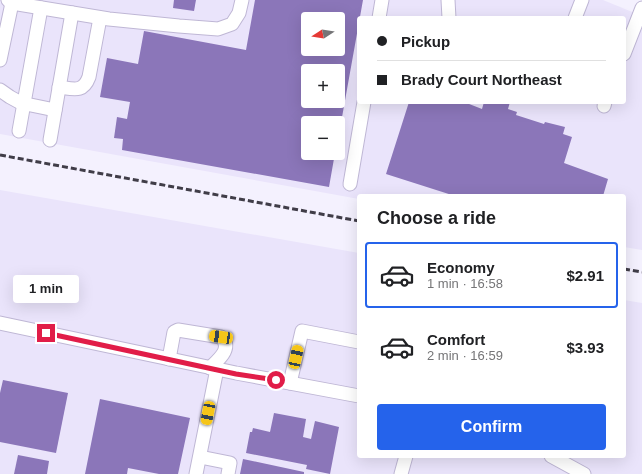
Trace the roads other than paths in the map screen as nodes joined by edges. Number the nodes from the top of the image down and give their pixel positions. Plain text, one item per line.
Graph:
1 (242, 0) edge
2 (382, 0) edge
3 (448, 0) edge
4 (582, 0) edge
5 (10, 2) edge
6 (41, 8) junction
7 (642, 8) edge
8 (72, 13) junction
9 (379, 16) edge
10 (449, 16) edge
11 (576, 16) edge
12 (100, 18) junction
13 (626, 49) edge
14 (0, 60) edge
15 (59, 87) junction
16 (0, 90) edge
17 (24, 104) junction
18 (364, 104) edge
19 (55, 110) junction
20 (19, 131) dead end
21 (50, 140) dead end
22 (350, 184) dead end
23 (0, 323) edge
24 (357, 342) edge
25 (169, 359) junction
26 (214, 369) junction
27 (290, 383) junction
28 (357, 396) edge
29 (200, 457) junction
30 (405, 458) edge
31 (555, 458) edge
32 (196, 474) edge
33 (228, 474) edge
34 (401, 474) edge
35 (584, 474) edge

1 - 12 street
2 - 9 street
3 - 10 street
4 - 11 street
5 - 6 street
5 - 14 street
6 - 8 street
6 - 17 street
7 - 13 street
8 - 12 street
8 - 15 street
12 - 15 street
15 - 19 street
16 - 17 street
17 - 19 street
17 - 20 street
18 - 22 street
19 - 21 street
23 - 25 street
24 - 27 street
25 - 26 street
25 - 26 street
26 - 27 street
26 - 29 street
27 - 28 street
29 - 32 street
29 - 33 street
30 - 34 street
31 - 35 street

